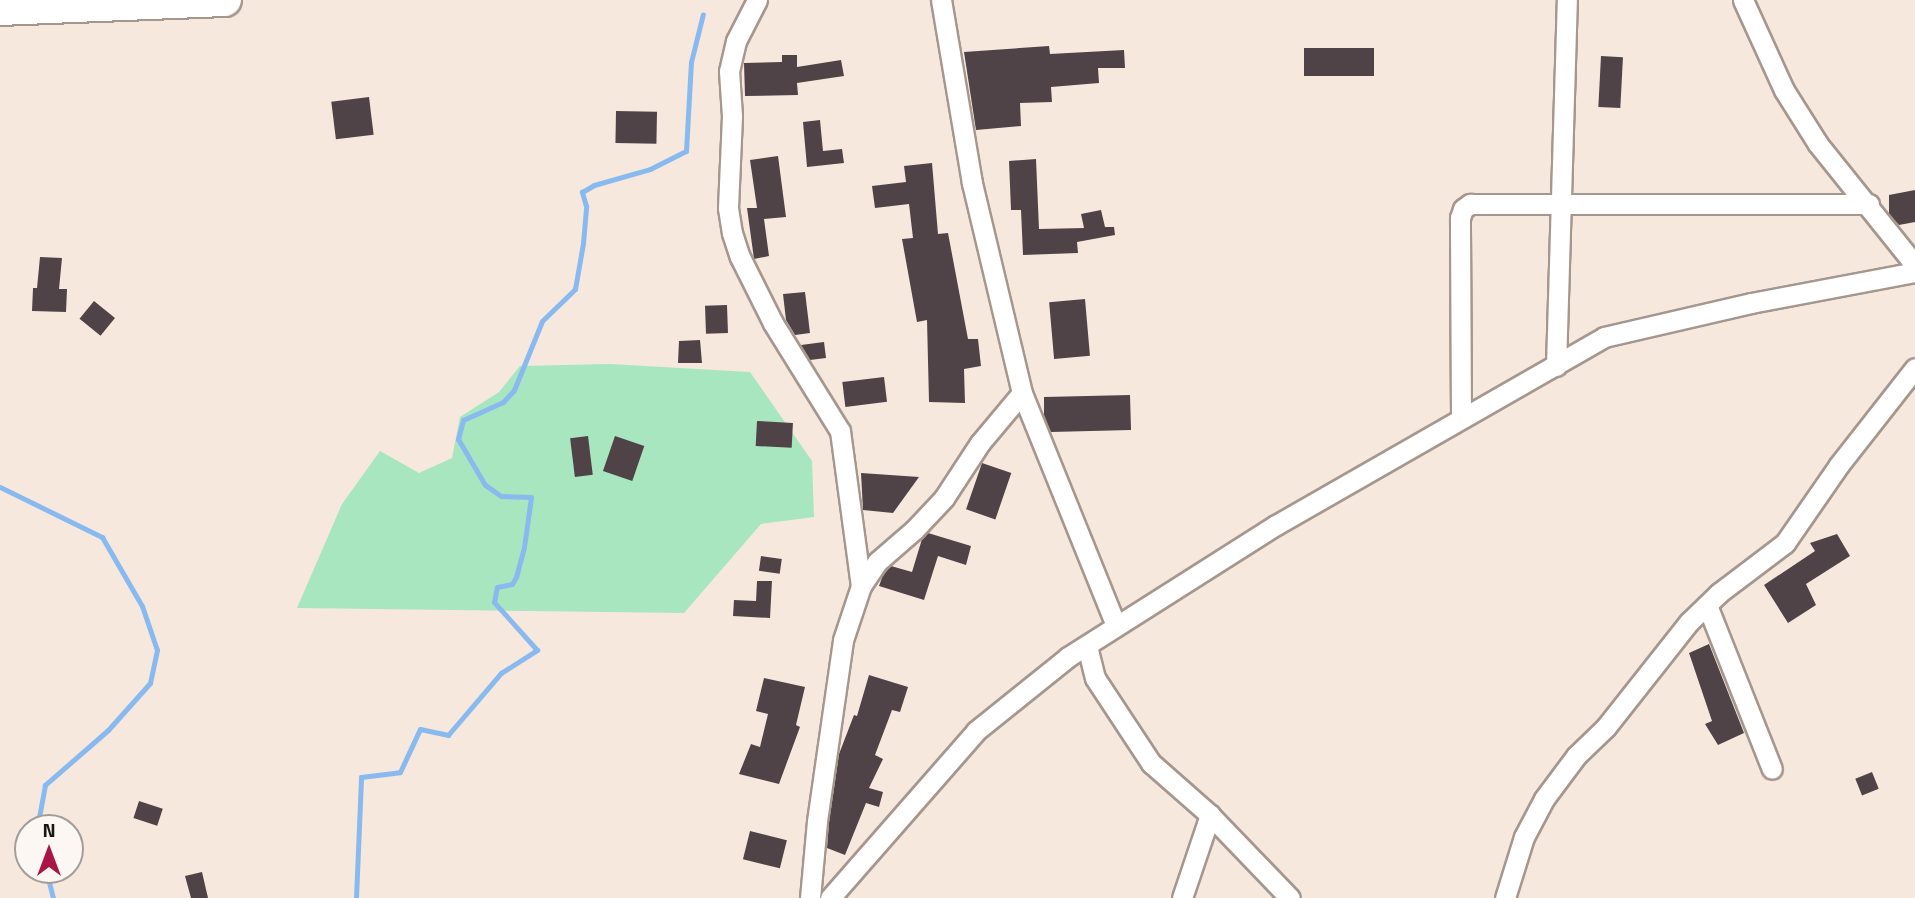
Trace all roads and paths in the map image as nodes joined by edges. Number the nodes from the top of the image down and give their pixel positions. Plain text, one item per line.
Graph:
1 (225, 0) edge
2 (757, 0) edge
3 (941, 0) edge
4 (1567, 0) edge
5 (1743, 0) edge
6 (0, 9) edge
7 (1869, 204) junction
8 (1559, 205) junction
9 (1915, 265) edge
10 (1915, 272) edge
11 (1556, 366) junction
12 (1915, 368) edge
13 (1022, 393) junction
14 (1461, 418) junction
15 (860, 586) junction
16 (1707, 605) junction
17 (1115, 626) junction
18 (1087, 646) junction
19 (1772, 769) dead end
20 (1210, 814) junction
21 (810, 898) edge
22 (830, 898) edge
23 (1182, 898) edge
24 (1290, 898) edge
25 (1505, 898) edge

1 - 6 highway
2 - 15 street
3 - 13 street
4 - 8 street
5 - 7 street
7 - 8 street
7 - 9 street
8 - 11 street
8 - 14 street
10 - 11 street
11 - 14 street
12 - 16 street
13 - 15 street
13 - 17 street
14 - 17 street
15 - 21 street
16 - 19 street
16 - 25 street
17 - 18 street
18 - 20 street
18 - 22 street
20 - 23 street
20 - 24 street

